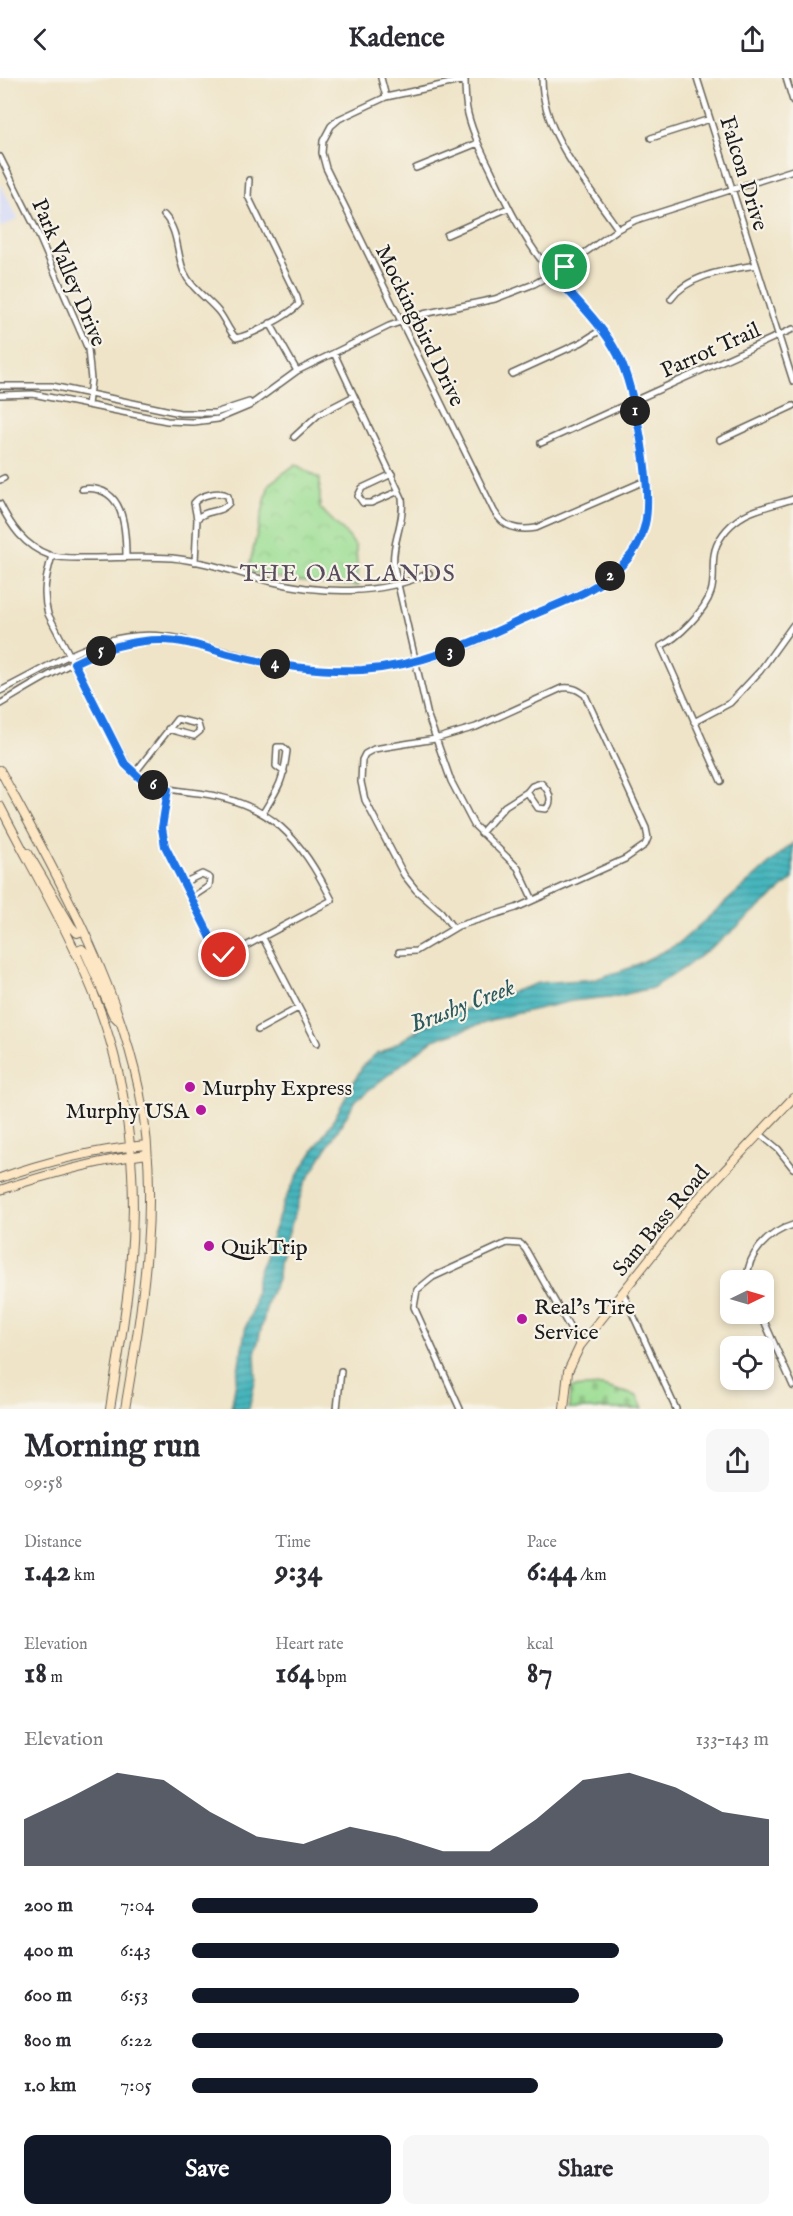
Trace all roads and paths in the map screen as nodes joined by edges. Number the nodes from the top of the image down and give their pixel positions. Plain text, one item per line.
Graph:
1 (381, 78) edge
2 (542, 78) edge
3 (697, 78) edge
4 (786, 78) edge
5 (465, 79) edge
6 (386, 97) junction
7 (793, 101) edge
8 (710, 119) junction
9 (651, 138) dead end
10 (478, 143) junction
11 (0, 157) edge
12 (416, 168) dead end
13 (793, 170) edge
14 (249, 180) dead end
15 (733, 190) junction
16 (508, 207) junction
17 (164, 215) dead end
18 (618, 229) junction
19 (447, 235) dead end
20 (756, 265) junction
21 (553, 274) junction
22 (671, 299) dead end
23 (401, 321) junction
24 (270, 323) junction
25 (793, 329) edge
26 (601, 330) junction
27 (778, 336) junction
28 (334, 353) junction
29 (297, 371) junction
30 (512, 374) dead end
31 (793, 381) edge
32 (0, 386) edge
33 (89, 394) junction
34 (0, 395) edge
35 (354, 396) junction
36 (261, 397) junction
37 (633, 402) junction
38 (88, 405) junction
39 (793, 406) edge
40 (294, 437) dead end
41 (720, 440) dead end
42 (541, 443) dead end
43 (392, 474) junction
44 (647, 480) junction
45 (82, 489) dead end
46 (399, 491) junction
47 (793, 499) edge
48 (0, 504) edge
49 (197, 519) junction
50 (52, 556) junction
51 (126, 557) junction
52 (195, 562) junction
53 (429, 573) dead end
54 (398, 583) junction
55 (793, 625) edge
56 (212, 649) junction
57 (70, 655) junction
58 (417, 661) junction
59 (74, 663) junction
60 (0, 691) edge
61 (0, 704) edge
62 (694, 722) junction
63 (168, 729) junction
64 (435, 739) junction
65 (0, 770) edge
66 (284, 772) dead end
67 (134, 774) junction
68 (720, 781) dead end
69 (168, 789) junction
70 (526, 792) junction
71 (0, 806) edge
72 (263, 813) junction
73 (481, 833) junction
74 (22, 849) junction
75 (183, 883) junction
76 (191, 898) junction
77 (532, 900) junction
78 (453, 928) junction
79 (83, 931) junction
80 (263, 938) junction
81 (75, 952) junction
82 (399, 952) dead end
83 (298, 1008) junction
84 (121, 1023) junction
85 (258, 1030) dead end
86 (317, 1042) dead end
87 (793, 1098) edge
88 (760, 1134) junction
89 (146, 1145) junction
90 (130, 1146) junction
91 (147, 1154) junction
92 (130, 1156) junction
93 (793, 1168) edge
94 (0, 1179) edge
95 (0, 1190) edge
96 (793, 1225) edge
97 (747, 1270) edge
98 (623, 1293) junction
99 (765, 1324) edge
100 (580, 1346) junction
101 (341, 1371) dead end
102 (793, 1386) edge
103 (110, 1409) edge
104 (125, 1409) edge
105 (337, 1409) edge
106 (460, 1409) edge
107 (564, 1409) edge
108 (676, 1409) edge

1 - 6 street
2 - 18 street
3 - 8 street, Falcon Drive
4 - 7 street
5 - 6 street, Mockingbird Drive
5 - 10 street
6 - 23 street, Mockingbird Drive
8 - 9 street
8 - 15 street, Falcon Drive
10 - 12 street
10 - 16 street
11 - 33 street, Park Valley Drive
13 - 15 street
14 - 24 street
15 - 18 street
15 - 20 street, Falcon Drive
16 - 19 street
16 - 21 street
17 - 24 street
18 - 21 street
20 - 22 street
20 - 27 street, Falcon Drive
21 - 23 street
21 - 26 street
23 - 28 street
23 - 44 street, Mockingbird Drive
24 - 29 street
25 - 27 street, Parrot Trail
26 - 30 street
26 - 37 street
27 - 31 street, Falcon Drive
27 - 37 street, Parrot Trail
28 - 29 street
28 - 35 street
29 - 36 street
32 - 33 street
33 - 36 street
33 - 38 street, Park Valley Drive
34 - 38 street
35 - 40 street
35 - 43 street
36 - 38 street
37 - 42 street, Parrot Trail
37 - 44 street
39 - 41 street
43 - 46 street
43 - 46 street
44 - 58 street
45 - 51 street
46 - 54 street
47 - 62 street
48 - 50 street
49 - 49 street
49 - 52 street
50 - 51 street
50 - 57 street
51 - 52 street
52 - 54 street
53 - 54 street
54 - 58 street
55 - 62 street
56 - 57 street
56 - 58 street
56 - 59 street
57 - 59 street
57 - 60 street
58 - 64 street
59 - 61 street
59 - 67 street
62 - 68 street
63 - 63 street
63 - 67 street
64 - 73 street
64 - 77 street
64 - 78 street
65 - 79 main road
66 - 72 street
67 - 69 street
69 - 72 street
69 - 75 street
70 - 70 street
70 - 73 street
71 - 74 main road
72 - 80 street
73 - 77 street
74 - 79 main road
74 - 81 main road
75 - 76 street
75 - 76 street
76 - 80 street
77 - 78 street
78 - 82 street
79 - 84 main road
80 - 83 street
81 - 84 main road
81 - 90 main road
83 - 85 street
83 - 86 street
84 - 89 main road
87 - 88 main road, Sam Bass Road
88 - 93 street
88 - 98 main road, Sam Bass Road
89 - 90 main road
89 - 91 main road
90 - 92 main road
90 - 94 main road
91 - 92 main road
91 - 104 main road
92 - 95 main road
92 - 103 main road
96 - 97 street
98 - 100 main road, Sam Bass Road
98 - 108 street
99 - 102 street
100 - 106 street
100 - 107 main road, Sam Bass Road
101 - 105 street

